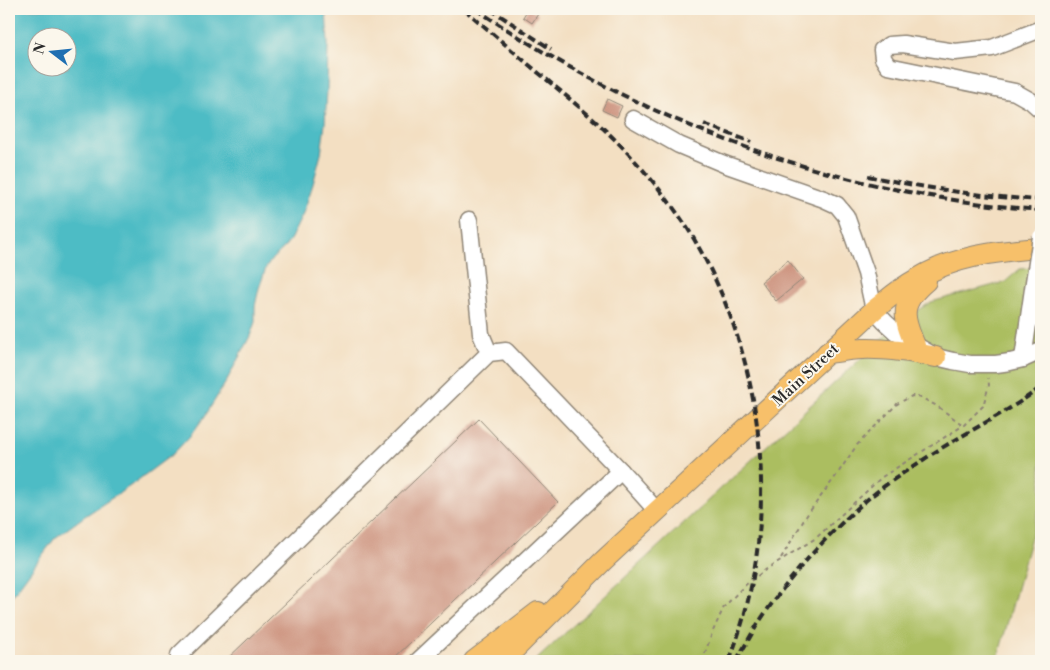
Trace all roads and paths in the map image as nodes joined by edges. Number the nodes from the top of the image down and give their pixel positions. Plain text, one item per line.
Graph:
1 (1041, 29) edge
2 (1041, 110) edge
3 (633, 119) dead end
4 (469, 220) dead end
5 (1041, 237) edge
6 (1041, 248) edge
7 (943, 266) junction
8 (874, 310) junction
9 (915, 346) junction
10 (1041, 351) edge
11 (488, 353) junction
12 (827, 353) junction
13 (936, 357) junction
14 (1023, 359) junction
15 (987, 364) junction
16 (964, 425) junction
17 (621, 471) junction
18 (657, 510) junction
19 (780, 560) junction
20 (603, 561) junction
21 (179, 661) edge
22 (418, 661) edge
23 (474, 661) edge
24 (503, 661) edge
25 (702, 661) edge

1 - 2 street
3 - 8 street
4 - 11 street
5 - 14 street, bridge
6 - 7 main road, Main Street
7 - 8 main road, Main Street
7 - 9 main road
8 - 9 street
8 - 12 main road, Main Street
9 - 13 street
10 - 14 street
11 - 17 street
11 - 21 street
12 - 13 main road
12 - 18 main road, Main Street
13 - 15 street
14 - 15 street
15 - 16 path
16 - 19 path
16 - 19 path
17 - 18 street
17 - 22 street
18 - 20 main road, Main Street
19 - 25 path
20 - 23 main road, Main Street
20 - 24 main road, Main Street

